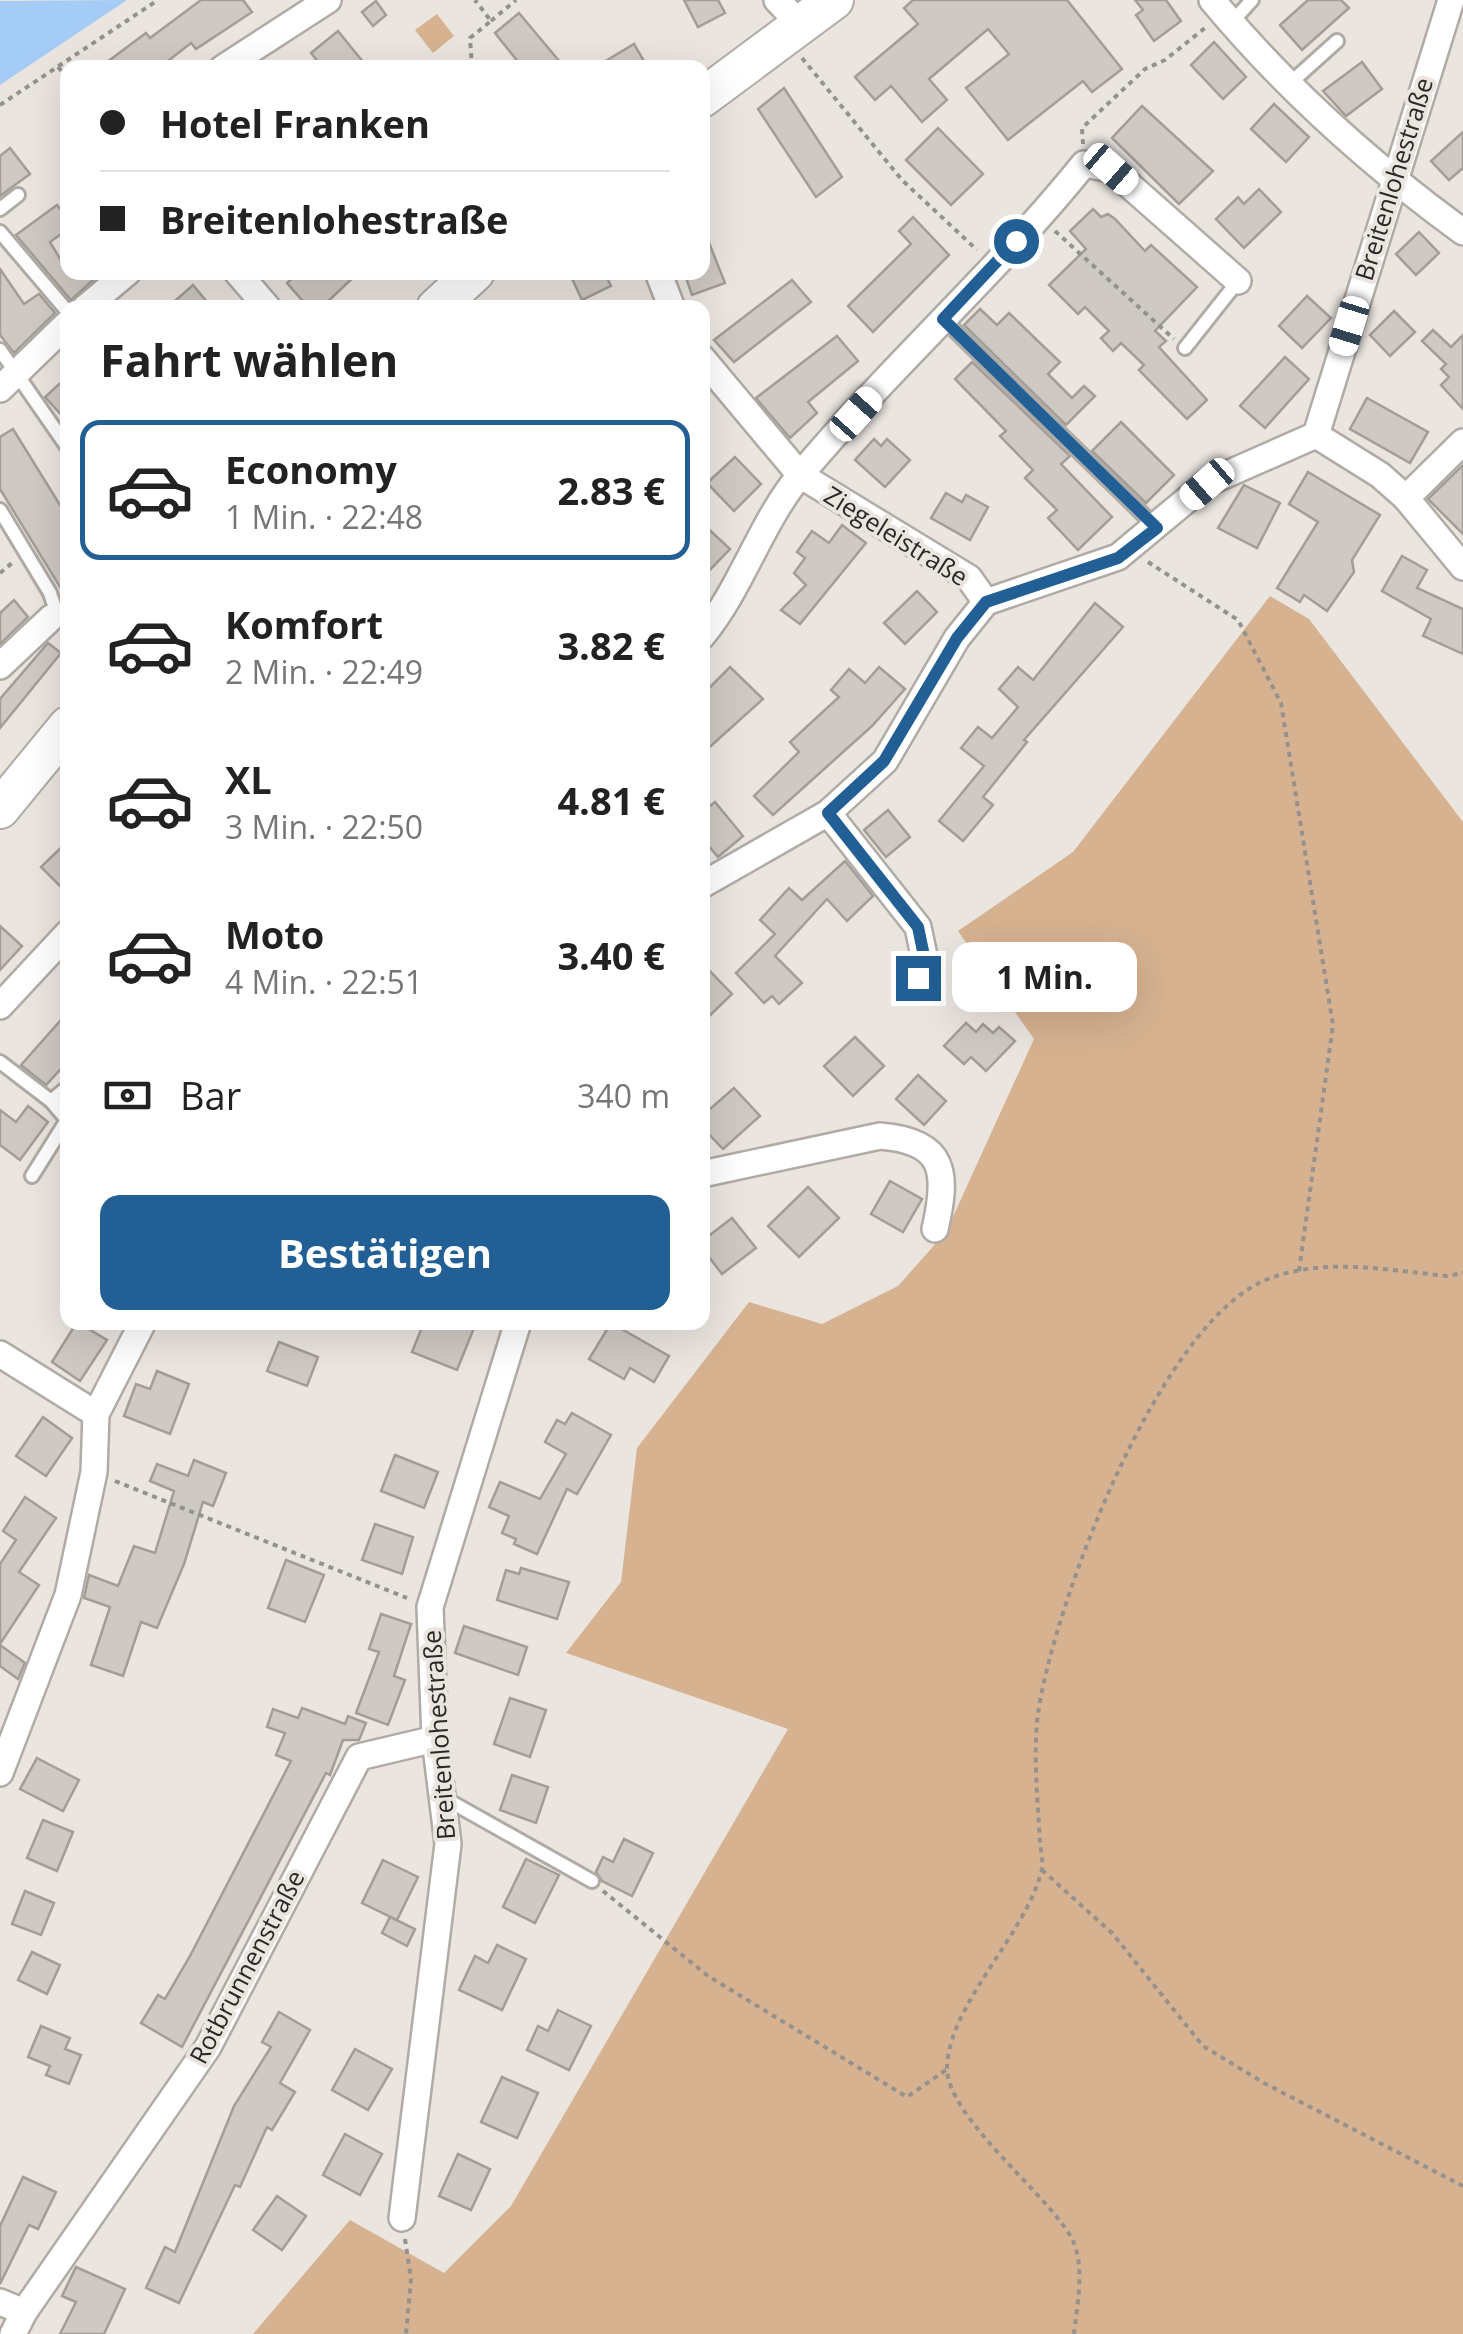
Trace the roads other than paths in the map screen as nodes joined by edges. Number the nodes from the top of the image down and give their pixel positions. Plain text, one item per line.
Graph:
1 (328, 0) edge
2 (834, 0) edge
3 (1252, 0) edge
4 (1451, 0) edge
5 (1221, 11) edge
6 (787, 20) edge
7 (1336, 41) dead end
8 (235, 60) edge
9 (1287, 86) junction
10 (710, 91) edge
11 (1392, 181) junction
12 (18, 195) dead end
13 (0, 209) edge
14 (0, 232) edge
15 (1463, 232) edge
16 (118, 280) edge
17 (244, 280) edge
18 (467, 280) edge
19 (1238, 280) joint
20 (95, 300) edge
21 (261, 300) edge
22 (445, 300) edge
23 (60, 303) edge
24 (943, 319) junction
25 (60, 330) edge
26 (1185, 348) road end
27 (0, 350) edge
28 (710, 368) edge
29 (8, 381) edge
30 (1316, 435) junction
31 (60, 439) edge
32 (1463, 442) edge
33 (800, 475) junction
34 (1406, 498) junction
35 (0, 510) edge
36 (1157, 528) junction
37 (1463, 566) edge
38 (986, 602) junction
39 (55, 617) joint
40 (710, 626) edge
41 (0, 666) edge
42 (60, 736) edge
43 (0, 809) edge
44 (828, 813) junction
45 (710, 880) edge
46 (60, 942) edge
47 (918, 978) dead end
48 (0, 1006) edge
49 (0, 1062) edge
50 (60, 1094) edge
51 (52, 1101) junction
52 (60, 1111) edge
53 (60, 1131) edge
54 (710, 1172) edge
55 (32, 1176) dead end
56 (935, 1229) dead end
57 (139, 1330) edge
58 (516, 1330) edge
59 (0, 1354) edge
60 (96, 1414) junction
61 (435, 1738) junction
62 (0, 1774) edge
63 (442, 1797) junction
64 (592, 1882) road end
65 (402, 2218) road end
66 (12, 2316) edge

1 - 8 street
2 - 6 main road
3 - 5 lane
4 - 11 street, Breitenlohestraße
5 - 9 street
6 - 10 main road
7 - 9 lane
9 - 11 street
11 - 15 street
11 - 30 street, Breitenlohestraße
12 - 13 lane
14 - 23 lane
16 - 20 street
17 - 21 street
18 - 22 main road
19 - 24 street, Ziegeleistraße
19 - 26 lane
24 - 33 street, Ziegeleistraße
24 - 36 lane
25 - 29 street
27 - 29 lane
28 - 33 street, Ziegeleistraße
29 - 31 lane
30 - 34 street
30 - 36 street
32 - 34 street
33 - 38 street, Ziegeleistraße
33 - 40 street
34 - 37 street
35 - 39 lane
36 - 38 street
38 - 44 street
39 - 41 street
42 - 43 main road
44 - 45 street
44 - 47 street
46 - 48 street
49 - 51 lane
50 - 51 lane
51 - 52 lane
53 - 55 lane
54 - 56 street
57 - 60 street
58 - 61 street, Breitenlohestraße
59 - 60 street
60 - 62 street
61 - 63 street, Breitenlohestraße
61 - 66 street, Rotbrunnenstraße
63 - 64 lane
63 - 65 street, Breitenlohestraße

